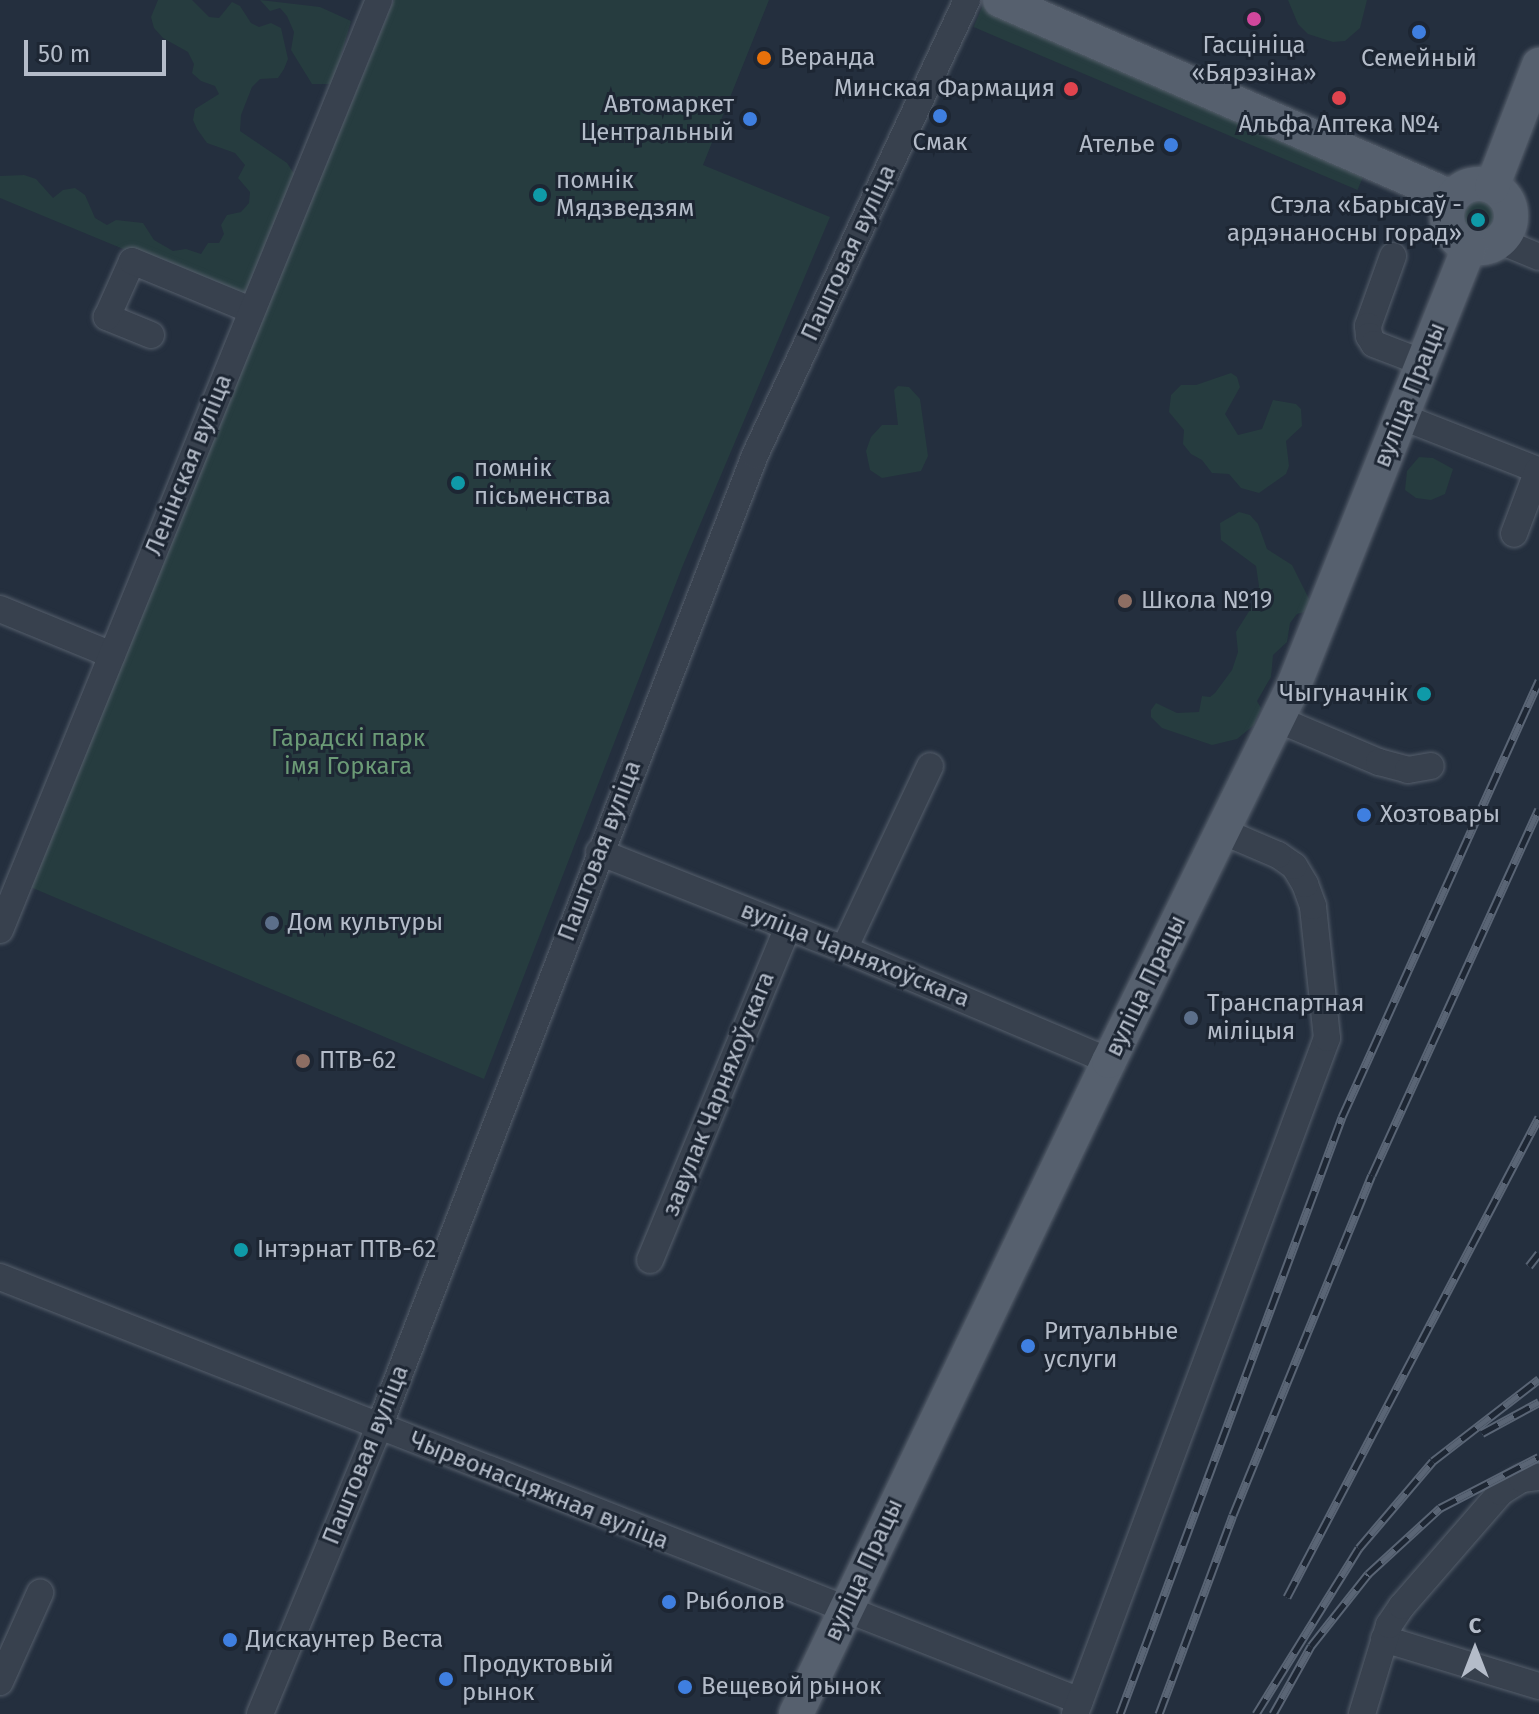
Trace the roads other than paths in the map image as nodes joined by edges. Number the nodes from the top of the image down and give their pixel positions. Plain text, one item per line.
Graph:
1 (379, 0) edge
2 (967, 0) edge
3 (1000, 0) edge
4 (1539, 68) edge
5 (1492, 187) junction
6 (1453, 198) junction
7 (1485, 244) junction
8 (1393, 256) dead end
9 (1539, 257) edge
10 (251, 310) junction
11 (151, 335) dead end
12 (1421, 362) junction
13 (1400, 416) junction
14 (1514, 534) dead end
15 (0, 609) edge
16 (112, 655) junction
17 (1277, 719) junction
18 (930, 766) dead end
19 (1431, 766) dead end
20 (1222, 831) junction
21 (599, 852) junction
22 (788, 927) junction
23 (0, 930) edge
24 (844, 949) junction
25 (1109, 1061) junction
26 (650, 1260) dead end
27 (0, 1277) edge
28 (379, 1427) junction
29 (1539, 1477) edge
30 (40, 1593) dead end
31 (844, 1611) junction
32 (1384, 1639) junction
33 (0, 1682) edge
34 (1539, 1686) edge
35 (1077, 1708) edge
36 (260, 1714) edge
37 (796, 1714) edge
38 (1362, 1714) edge

1 - 10 street, Ленінская вуліца
2 - 21 street, Паштовая вуліца
3 - 6 main road
4 - 5 main road
5 - 6 main road
5 - 7 main road, вуліца Працы
6 - 7 main road
7 - 9 street
7 - 12 main road, вуліца Працы
8 - 12 street
10 - 11 street
10 - 16 street, Ленінская вуліца
12 - 13 main road, вуліца Працы
13 - 14 street
13 - 17 main road, вуліца Працы
15 - 16 street
16 - 23 street, Ленінская вуліца
17 - 19 street
17 - 20 main road, вуліца Працы
18 - 24 street
20 - 25 main road, вуліца Працы
20 - 35 street
21 - 22 street, вуліца Чарняхоўскага
21 - 28 street, Паштовая вуліца
22 - 24 street, вуліца Чарняхоўскага
22 - 26 street, завулак Чарняхоўскага
24 - 25 street, вуліца Чарняхоўскага
25 - 31 main road, вуліца Працы
27 - 28 street, Чырвонасцяжная вуліца
28 - 31 street, Чырвонасцяжная вуліца
28 - 36 street, Паштовая вуліца
29 - 32 street
30 - 33 street
31 - 35 street, Чырвонасцяжная вуліца
31 - 37 main road, вуліца Працы
32 - 34 street
32 - 38 street

